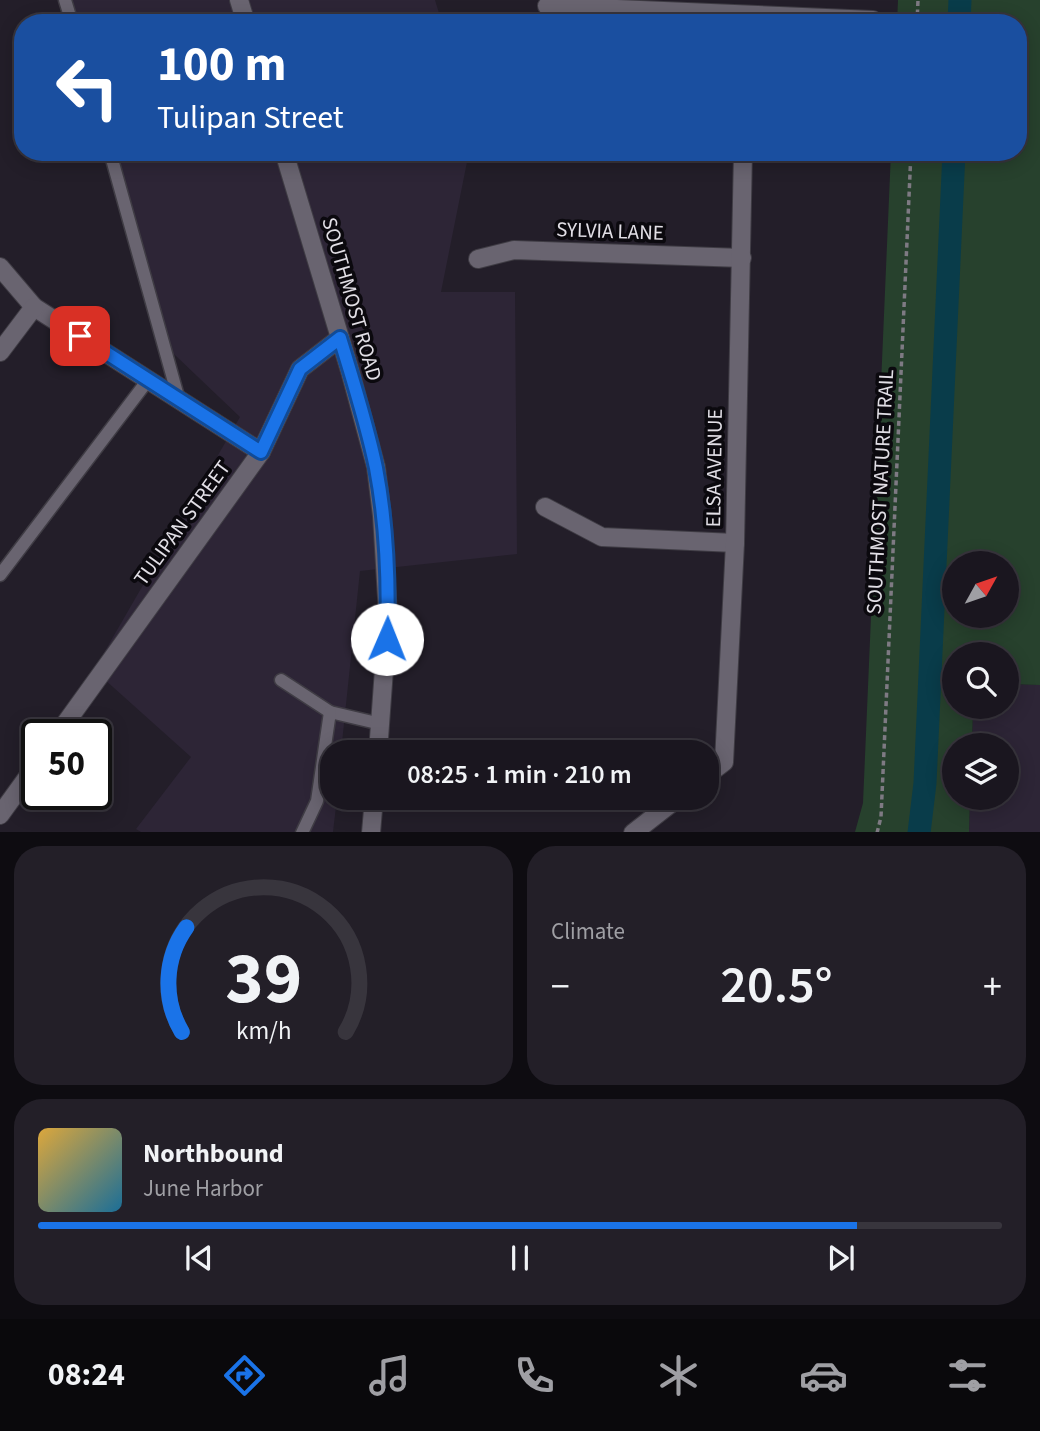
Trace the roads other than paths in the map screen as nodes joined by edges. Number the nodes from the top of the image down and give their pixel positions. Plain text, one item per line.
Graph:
1 (547, 6) dead end
2 (693, 6) edge
3 (731, 14) edge
4 (113, 161) edge
5 (287, 161) edge
6 (743, 161) edge
7 (742, 258) junction
8 (478, 259) dead end
9 (0, 267) edge
10 (34, 307) junction
11 (340, 338) junction
12 (0, 352) edge
13 (148, 380) junction
14 (179, 400) junction
15 (261, 452) junction
16 (545, 507) dead end
17 (735, 543) junction
18 (0, 575) edge
19 (281, 680) dead end
20 (330, 712) junction
21 (69, 719) edge
22 (381, 724) junction
23 (379, 740) edge
24 (719, 766) edge
25 (21, 786) edge
26 (373, 810) edge
27 (662, 810) edge
28 (0, 815) edge
29 (302, 832) edge
30 (371, 832) edge
31 (633, 832) edge

1 - 2 street
2 - 3 street
4 - 14 lane
5 - 11 street, SOUTHMOST ROAD
6 - 7 street, ELSA AVENUE
7 - 8 street, SYLVIA LANE
7 - 17 street, ELSA AVENUE
9 - 10 street
10 - 12 street
10 - 13 street
11 - 15 street, TULIPAN STREET
11 - 22 street, SOUTHMOST ROAD
13 - 14 street
13 - 18 lane
14 - 15 street
15 - 21 street, TULIPAN STREET
16 - 17 street
17 - 24 street, ELSA AVENUE
19 - 20 lane
20 - 22 lane
20 - 29 lane
22 - 23 street, SOUTHMOST ROAD
25 - 28 street
26 - 30 street
27 - 31 street

